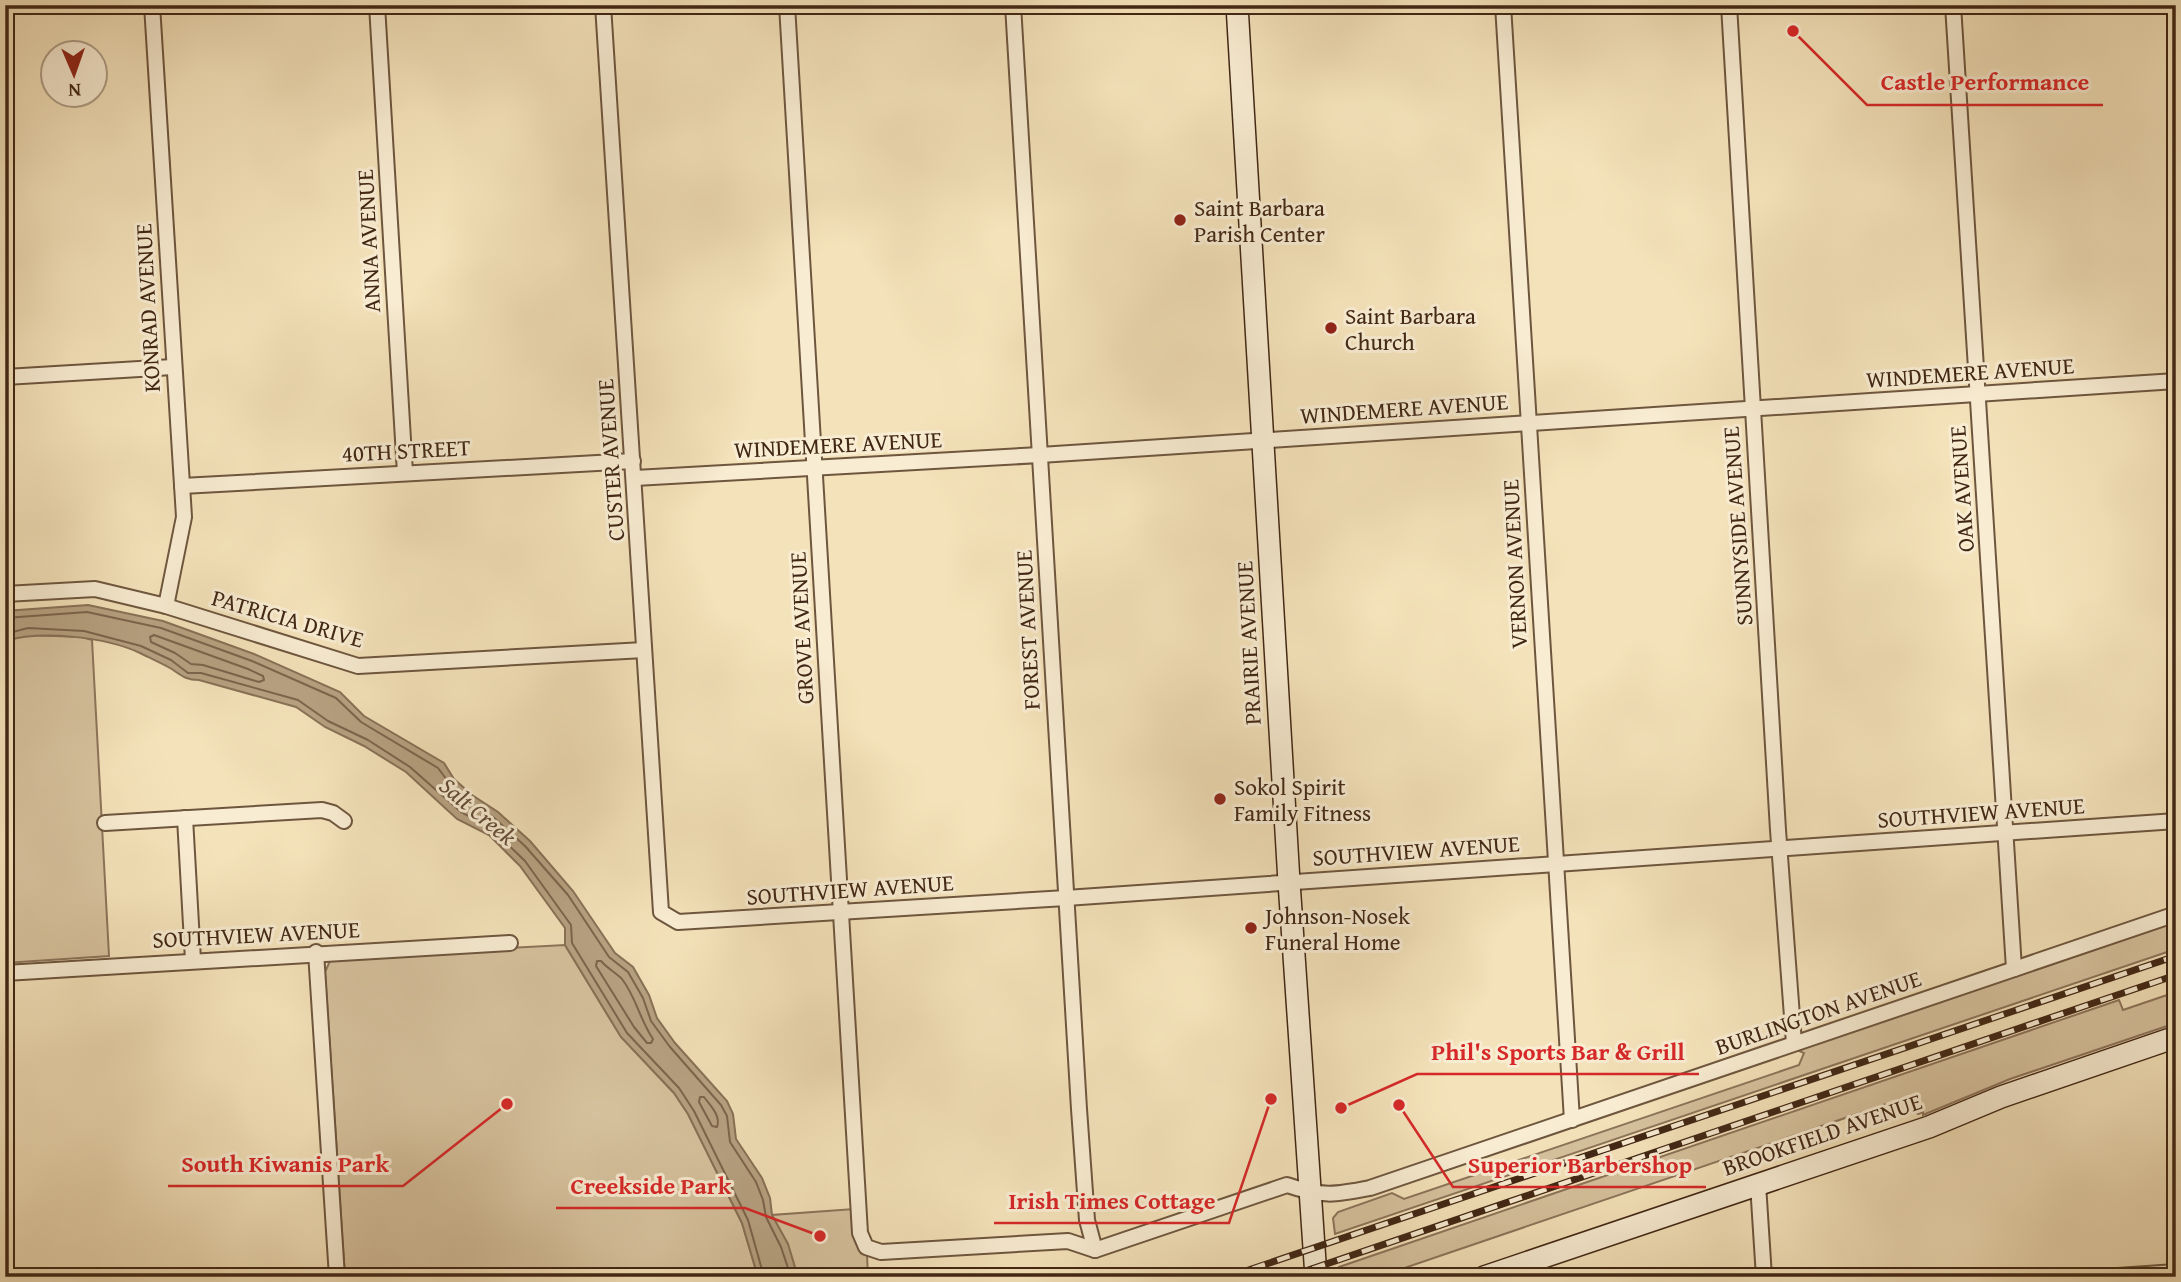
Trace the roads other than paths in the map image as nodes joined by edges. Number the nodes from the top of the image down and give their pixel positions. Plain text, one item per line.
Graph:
1 (152, 5) edge
2 (377, 5) edge
3 (603, 5) edge
4 (788, 5) edge
5 (1013, 5) edge
6 (1237, 5) edge
7 (1503, 5) edge
8 (1729, 5) edge
9 (1953, 5) edge
10 (173, 367) junction
11 (5, 377) edge
12 (2176, 381) edge
13 (1977, 394) junction
14 (1752, 408) junction
15 (1528, 422) junction
16 (1262, 440) junction
17 (1040, 455) junction
18 (633, 461) junction
19 (814, 469) junction
20 (404, 473) junction
21 (635, 478) junction
22 (182, 486) junction
23 (5, 594) edge
24 (166, 606) junction
25 (644, 650) junction
26 (185, 818) junction
27 (344, 821) dead end
28 (2176, 821) edge
29 (105, 823) dead end
30 (2005, 833) junction
31 (1780, 848) junction
32 (1556, 864) junction
33 (1289, 882) junction
34 (1066, 898) junction
35 (661, 912) joint
36 (841, 912) junction
37 (2176, 914) edge
38 (510, 943) dead end
39 (316, 953) junction
40 (193, 960) junction
41 (2014, 970) junction
42 (5, 972) edge
43 (2176, 1037) edge
44 (1794, 1043) junction
45 (1572, 1120) junction
46 (1758, 1184) junction
47 (1310, 1193) junction
48 (1095, 1250) junction
49 (2176, 1272) edge
50 (337, 1277) edge
51 (1316, 1277) edge
52 (1484, 1277) edge
53 (1764, 1277) edge
54 (2103, 1277) edge

1 - 10 street, KONRAD AVENUE
2 - 20 street, ANNA AVENUE
3 - 18 street, CUSTER AVENUE
4 - 19 street, GROVE AVENUE
5 - 17 street, FOREST AVENUE
6 - 16 street, PRAIRIE AVENUE
7 - 15 street, VERNON AVENUE
8 - 14 street, SUNNYSIDE AVENUE
9 - 13 street, OAK AVENUE
10 - 11 street
10 - 22 street, KONRAD AVENUE
12 - 13 street, WINDEMERE AVENUE
13 - 14 street, WINDEMERE AVENUE
13 - 30 street, OAK AVENUE
14 - 15 street, WINDEMERE AVENUE
14 - 31 street, SUNNYSIDE AVENUE
15 - 16 street, WINDEMERE AVENUE
15 - 32 street, VERNON AVENUE
16 - 17 street, WINDEMERE AVENUE
16 - 33 street, PRAIRIE AVENUE
17 - 19 street, WINDEMERE AVENUE
17 - 34 street, FOREST AVENUE
18 - 20 street, 40TH STREET
18 - 21 street, CUSTER AVENUE
19 - 21 street, WINDEMERE AVENUE
19 - 36 street, GROVE AVENUE
20 - 22 street, 40TH STREET
21 - 25 street, CUSTER AVENUE
22 - 24 street, KONRAD AVENUE
23 - 24 street, PATRICIA DRIVE
24 - 25 street, PATRICIA DRIVE
25 - 35 street, CUSTER AVENUE
26 - 27 street
26 - 29 street
26 - 40 street
28 - 30 street, SOUTHVIEW AVENUE
30 - 31 street, SOUTHVIEW AVENUE
30 - 41 street, OAK AVENUE
31 - 32 street, SOUTHVIEW AVENUE
31 - 44 street, SUNNYSIDE AVENUE
32 - 33 street, SOUTHVIEW AVENUE
32 - 45 street, VERNON AVENUE
33 - 34 street, SOUTHVIEW AVENUE
33 - 47 street, PRAIRIE AVENUE
34 - 36 street, SOUTHVIEW AVENUE
34 - 48 street, FOREST AVENUE
35 - 36 street, SOUTHVIEW AVENUE
36 - 48 street, GROVE AVENUE
37 - 41 street, BURLINGTON AVENUE
38 - 39 street, SOUTHVIEW AVENUE
39 - 40 street, SOUTHVIEW AVENUE
39 - 50 street
40 - 42 street, SOUTHVIEW AVENUE
41 - 44 street, BURLINGTON AVENUE
43 - 46 street, BROOKFIELD AVENUE
44 - 45 street, BURLINGTON AVENUE
45 - 47 street, BURLINGTON AVENUE
46 - 52 street, BROOKFIELD AVENUE
46 - 53 street
47 - 48 street, BURLINGTON AVENUE
47 - 51 street, PRAIRIE AVENUE
49 - 54 street

